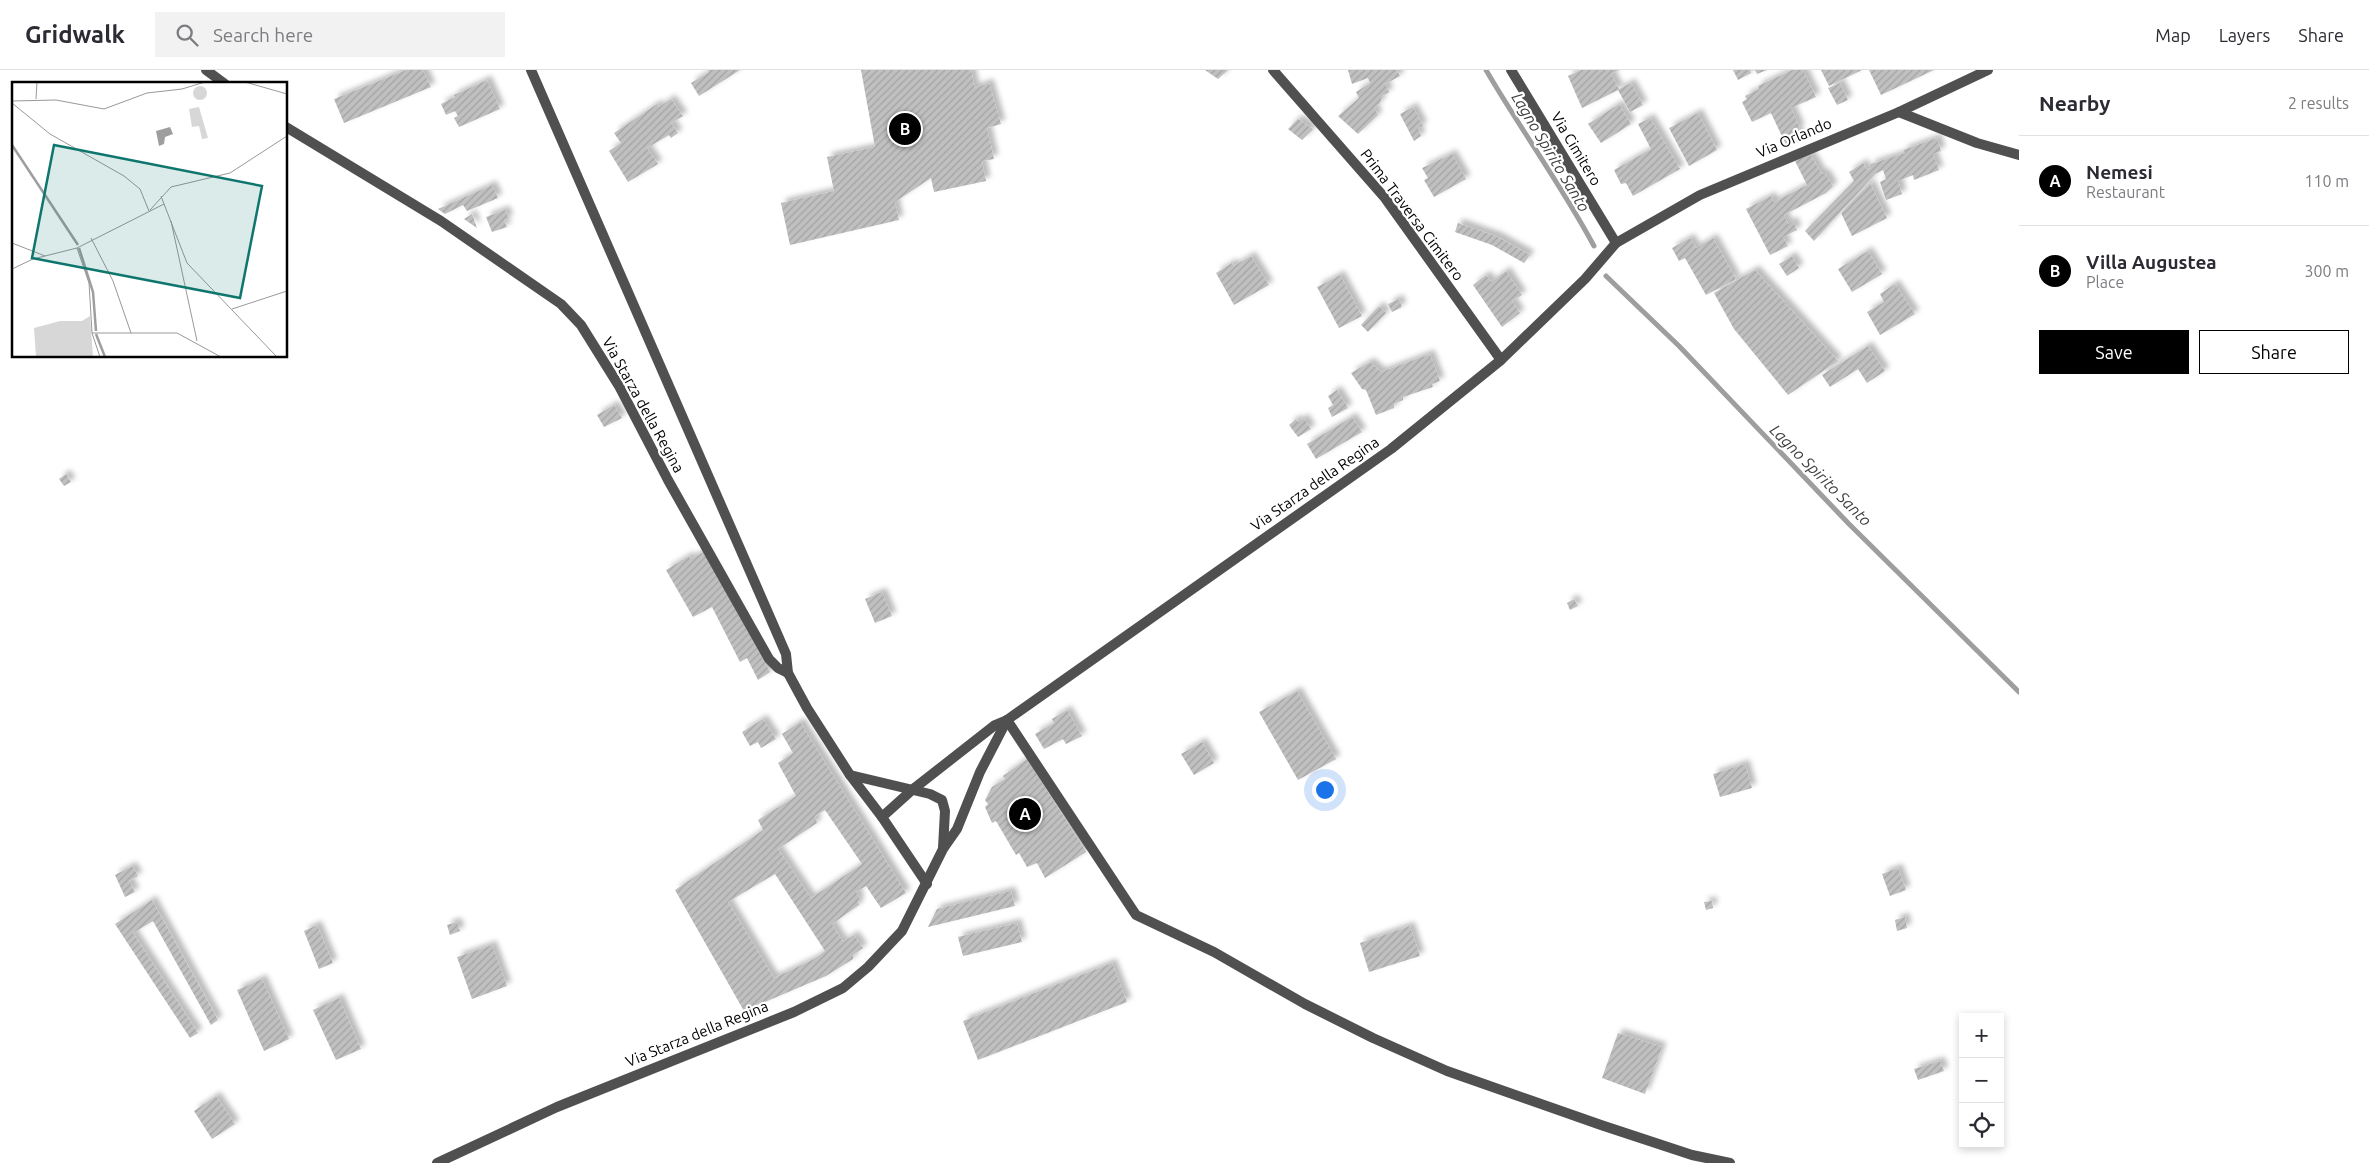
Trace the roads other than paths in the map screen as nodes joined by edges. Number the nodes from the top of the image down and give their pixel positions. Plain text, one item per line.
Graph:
1 (206, 70) edge
2 (531, 70) edge
3 (1273, 70) edge
4 (1511, 70) edge
5 (1988, 70) edge
6 (222, 82) edge
7 (1899, 112) junction
8 (288, 128) edge
9 (2019, 155) edge
10 (1616, 243) junction
11 (1501, 360) junction
12 (788, 673) junction
13 (1007, 720) junction
14 (850, 775) junction
15 (912, 790) junction
16 (882, 817) junction
17 (943, 849) junction
18 (927, 884) junction
19 (437, 1163) edge
20 (1730, 1163) edge

1 - 6 street
2 - 12 street, Via Starza della Regina
3 - 11 street, Prima Traversa Cimitero
4 - 10 street, Via Cimitero
5 - 7 street, Via Orlando
7 - 9 street
7 - 10 street, Via Orlando
8 - 12 street, Via Starza della Regina
10 - 11 street, Via Starza della Regina
11 - 13 street, Via Starza della Regina
12 - 14 street, Via Starza della Regina
13 - 15 street, Via Starza della Regina
13 - 17 street, Via Starza della Regina
13 - 20 street
14 - 15 street, Via Starza della Regina
14 - 16 street, Via Starza della Regina
15 - 16 street, Via Starza della Regina
15 - 17 street, Via Starza della Regina
16 - 18 street, Via Starza della Regina
17 - 18 street, Via Starza della Regina
18 - 19 street, Via Starza della Regina

